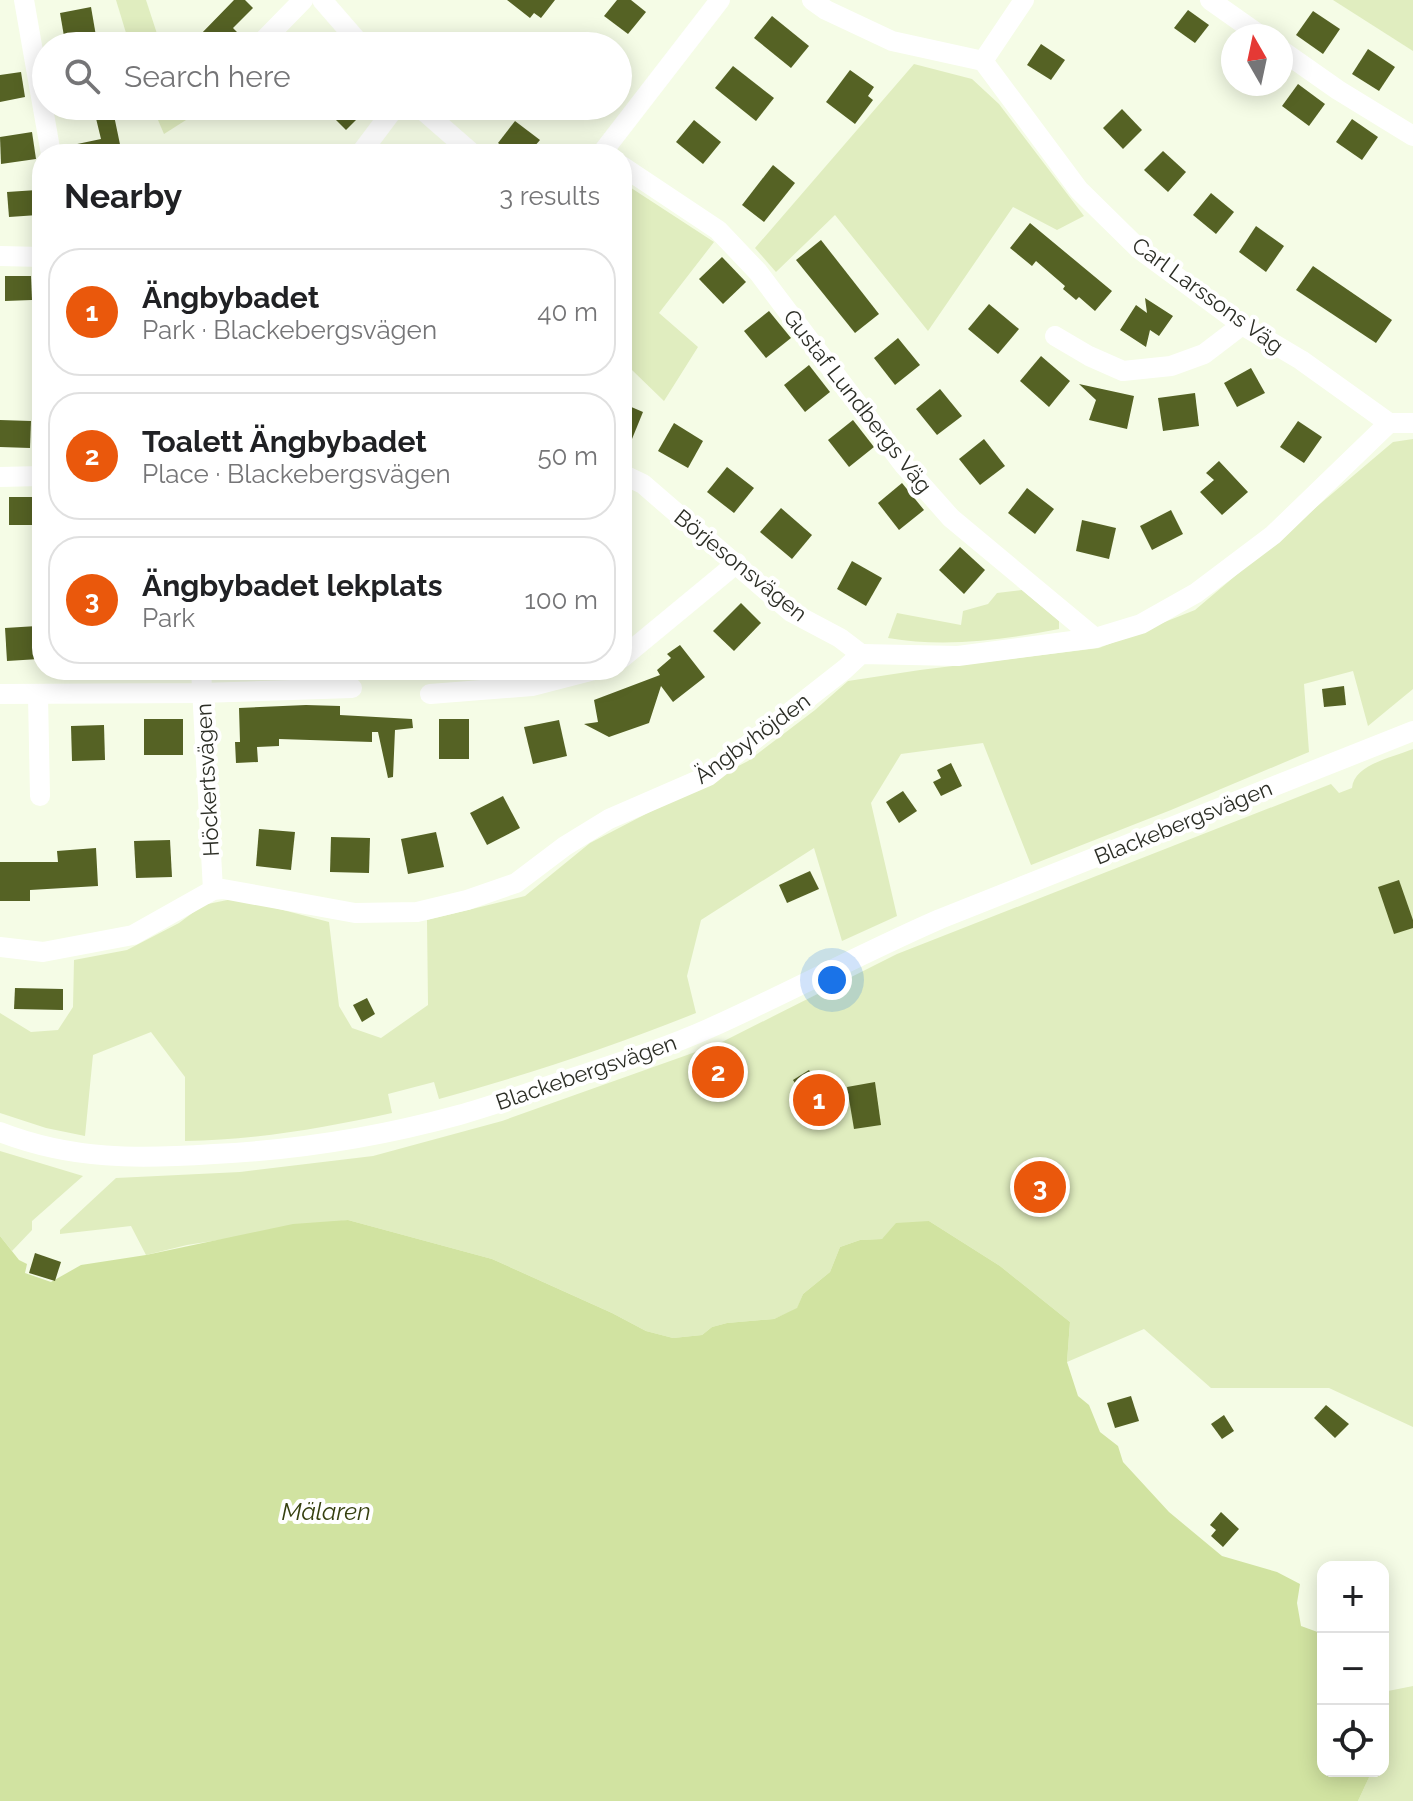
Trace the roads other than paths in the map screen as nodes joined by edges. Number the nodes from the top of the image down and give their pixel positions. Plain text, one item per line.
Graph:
1 (24, 0) edge
2 (303, 0) edge
3 (322, 0) edge
4 (720, 0) edge
5 (812, 0) edge
6 (1024, 0) edge
7 (1210, 0) edge
8 (1244, 24) edge
9 (272, 32) edge
10 (350, 32) edge
11 (32, 46) edge
12 (1293, 58) edge
13 (983, 61) junction
14 (632, 115) edge
15 (45, 120) edge
16 (386, 120) edge
17 (434, 120) edge
18 (628, 120) edge
19 (1413, 136) edge
20 (49, 144) edge
21 (368, 144) edge
22 (462, 144) edge
23 (610, 144) edge
24 (632, 173) edge
25 (0, 256) edge
26 (32, 257) edge
27 (1242, 325) junction
28 (1055, 336) dead end
29 (1389, 423) junction
30 (1413, 423) edge
31 (32, 476) edge
32 (0, 477) edge
33 (632, 479) edge
34 (737, 563) junction
35 (1095, 638) junction
36 (632, 650) edge
37 (861, 654) junction
38 (201, 680) edge
39 (555, 680) edge
40 (352, 688) dead end
41 (202, 693) junction
42 (0, 694) edge
43 (430, 694) dead end
44 (38, 695) junction
45 (1411, 727) edge
46 (40, 796) dead end
47 (213, 890) junction
48 (0, 947) edge
49 (0, 1132) edge

1 - 11 street
2 - 9 street
3 - 10 street
4 - 14 street
5 - 13 street
6 - 13 street
7 - 8 street
12 - 19 street
13 - 27 street, Carl Larssons Väg
15 - 20 street
16 - 21 street
17 - 22 street
18 - 23 street
24 - 35 street, Gustaf Lundbergs Väg
25 - 26 street
27 - 28 street
27 - 29 street, Carl Larssons Väg
29 - 30 street
29 - 35 street
31 - 32 street
33 - 34 street, Börjesonsvägen
34 - 36 street
34 - 37 street, Börjesonsvägen
35 - 37 street
37 - 47 street, Ängbyhöjden
38 - 41 street, Höckertsvägen
39 - 43 street
40 - 41 street
41 - 44 street
41 - 47 street, Höckertsvägen
42 - 44 street
44 - 46 street
45 - 49 street, Blackebergsvägen
47 - 48 street

